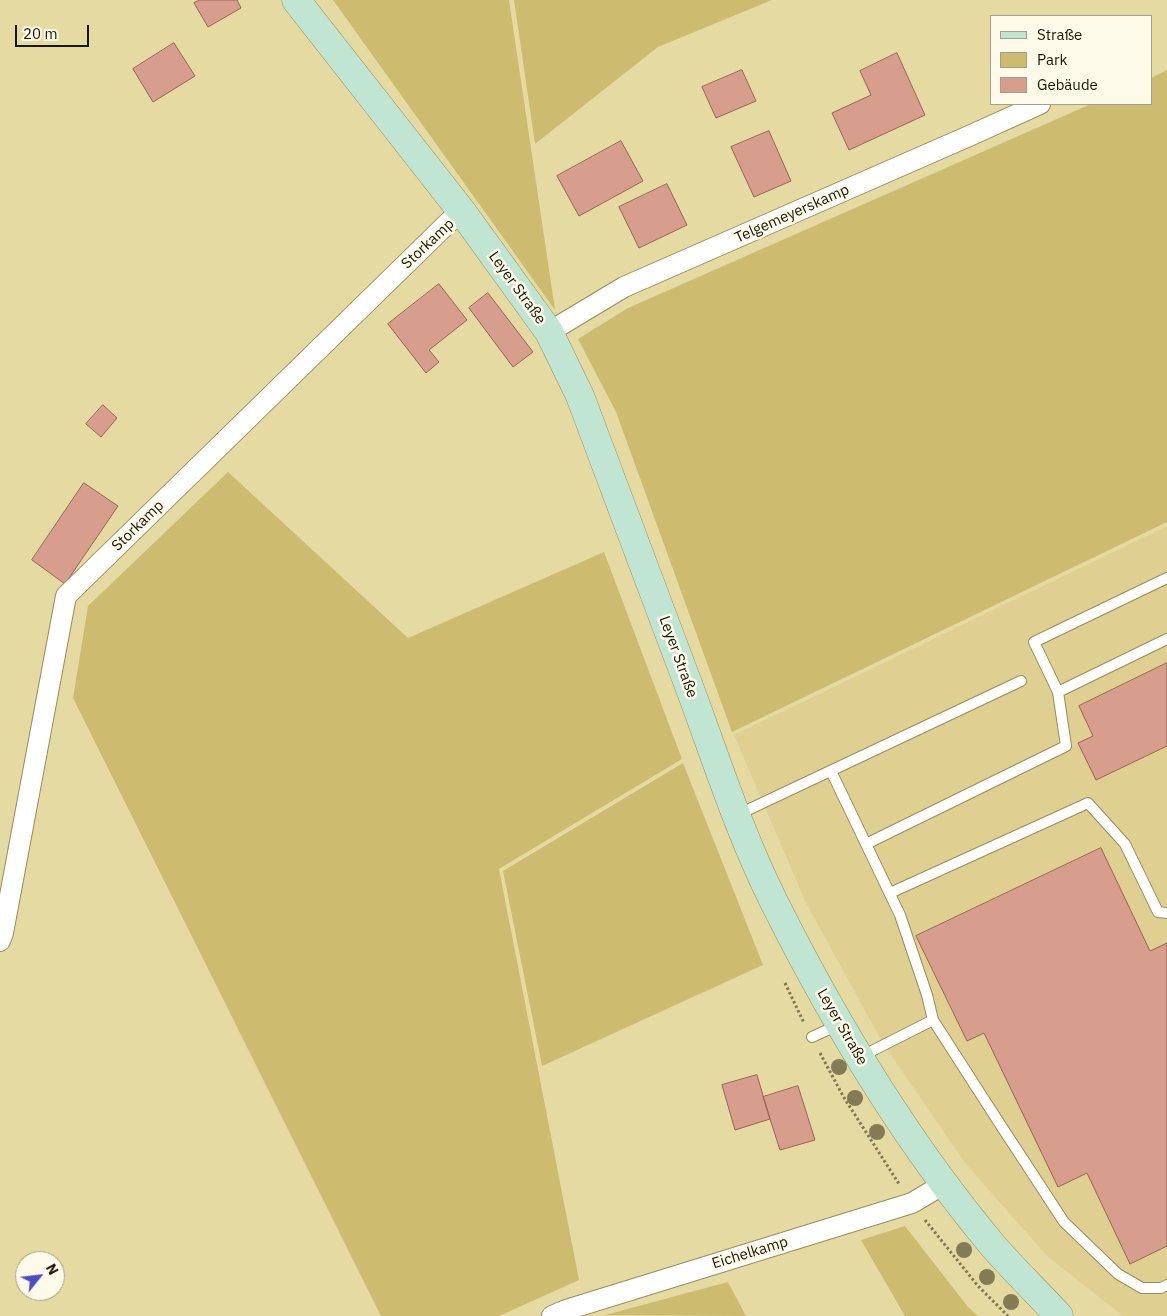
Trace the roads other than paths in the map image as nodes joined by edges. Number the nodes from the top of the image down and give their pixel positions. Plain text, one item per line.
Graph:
1 (296, 0) edge
2 (1038, 105) edge
3 (463, 213) junction
4 (549, 332) junction
5 (1167, 578) edge
6 (1167, 639) edge
7 (1021, 681) dead end
8 (1058, 692) junction
9 (831, 771) junction
10 (736, 815) junction
11 (866, 844) junction
12 (890, 893) junction
13 (1167, 913) edge
14 (0, 941) edge
15 (933, 1020) junction
16 (840, 1024) junction
17 (812, 1037) dead end
18 (859, 1058) junction
19 (944, 1184) junction
20 (1167, 1285) edge
21 (552, 1316) edge
22 (1059, 1316) edge

1 - 3 street, Leyer Straße
2 - 4 street, Telgemeyerskamp
3 - 4 street, Leyer Straße
3 - 14 street, Storkamp
4 - 10 street, Leyer Straße
5 - 8 lane
6 - 8 lane
7 - 9 lane
8 - 11 lane
9 - 10 lane
9 - 11 lane
10 - 16 street, Leyer Straße
11 - 12 lane
12 - 13 lane
12 - 15 lane
15 - 18 lane
15 - 20 lane
16 - 17 lane
16 - 18 street, Leyer Straße
18 - 19 street, Leyer Straße
19 - 21 street, Eichelkamp
19 - 22 street, Leyer Straße

